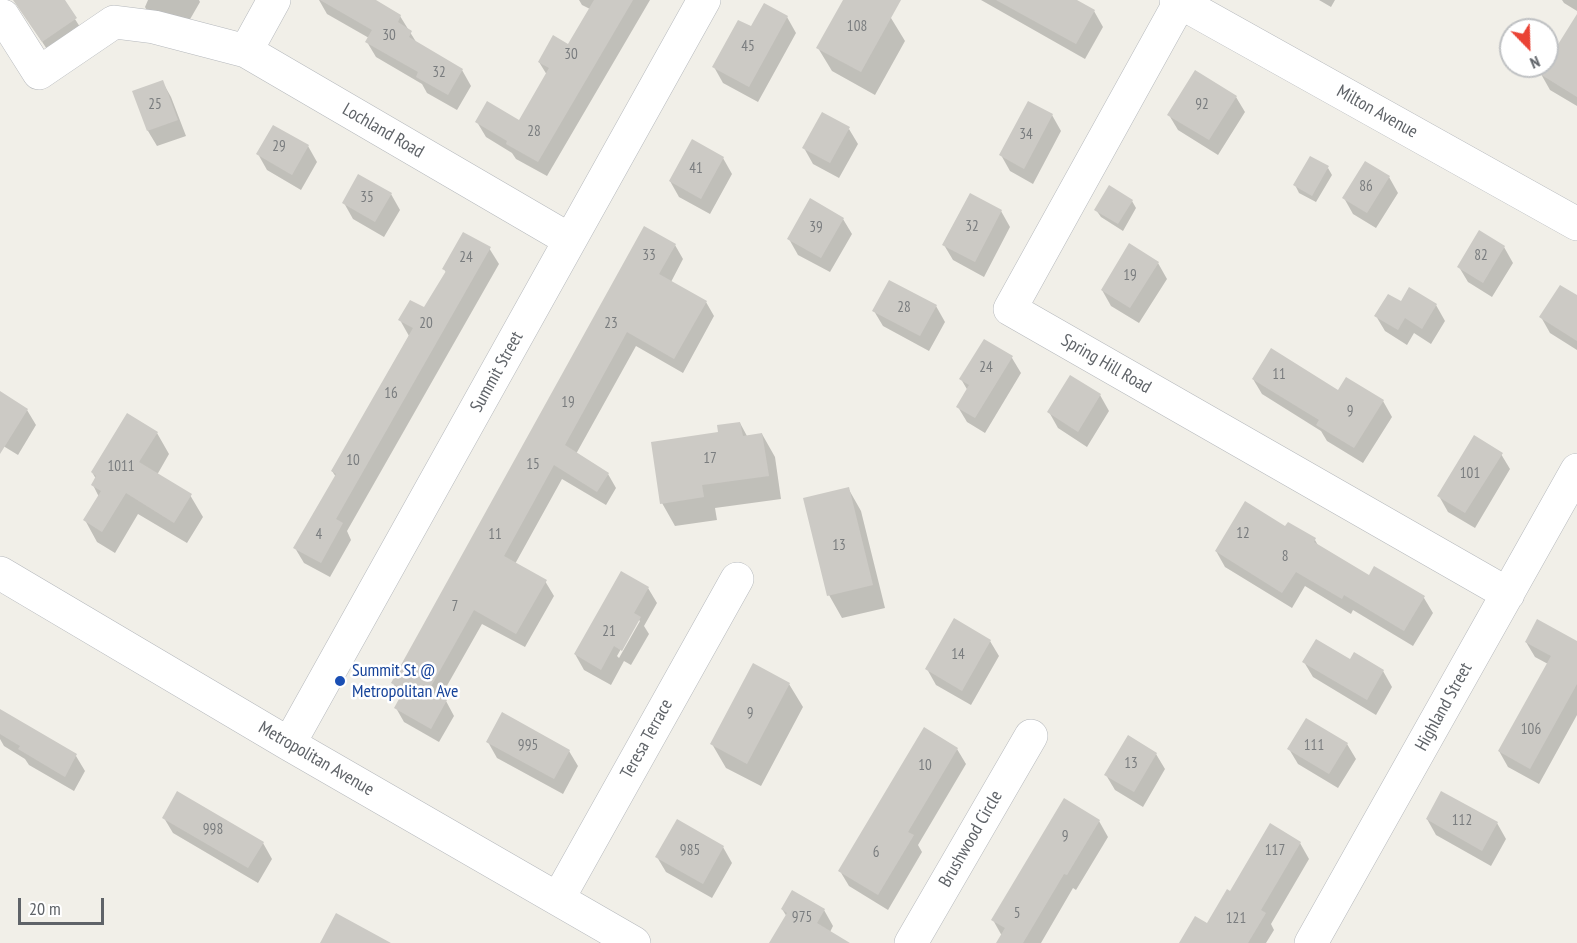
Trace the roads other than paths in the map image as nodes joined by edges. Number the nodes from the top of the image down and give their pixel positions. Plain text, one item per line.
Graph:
1 (274, 0) edge
2 (704, 0) edge
3 (1178, 1) edge
4 (1214, 9) edge
5 (3, 16) dead end
6 (246, 51) junction
7 (1577, 224) edge
8 (570, 240) junction
9 (1577, 470) edge
10 (0, 573) edge
11 (736, 579) dead end
12 (1508, 594) junction
13 (1031, 736) dead end
14 (289, 744) junction
15 (558, 899) junction
16 (633, 943) edge
17 (911, 943) edge
18 (1311, 943) edge

1 - 6 street
2 - 8 street, Summit Street
3 - 4 street, Milton Avenue
3 - 12 street, Spring Hill Road
4 - 7 street, Milton Avenue
5 - 6 street, Lochland Road
6 - 8 street, Lochland Road
8 - 14 street, Summit Street
9 - 12 street, Highland Street
10 - 14 street, Metropolitan Avenue
11 - 15 street, Teresa Terrace
12 - 18 street, Highland Street
13 - 17 street, Brushwood Circle
14 - 15 street, Metropolitan Avenue
15 - 16 street, Metropolitan Avenue

